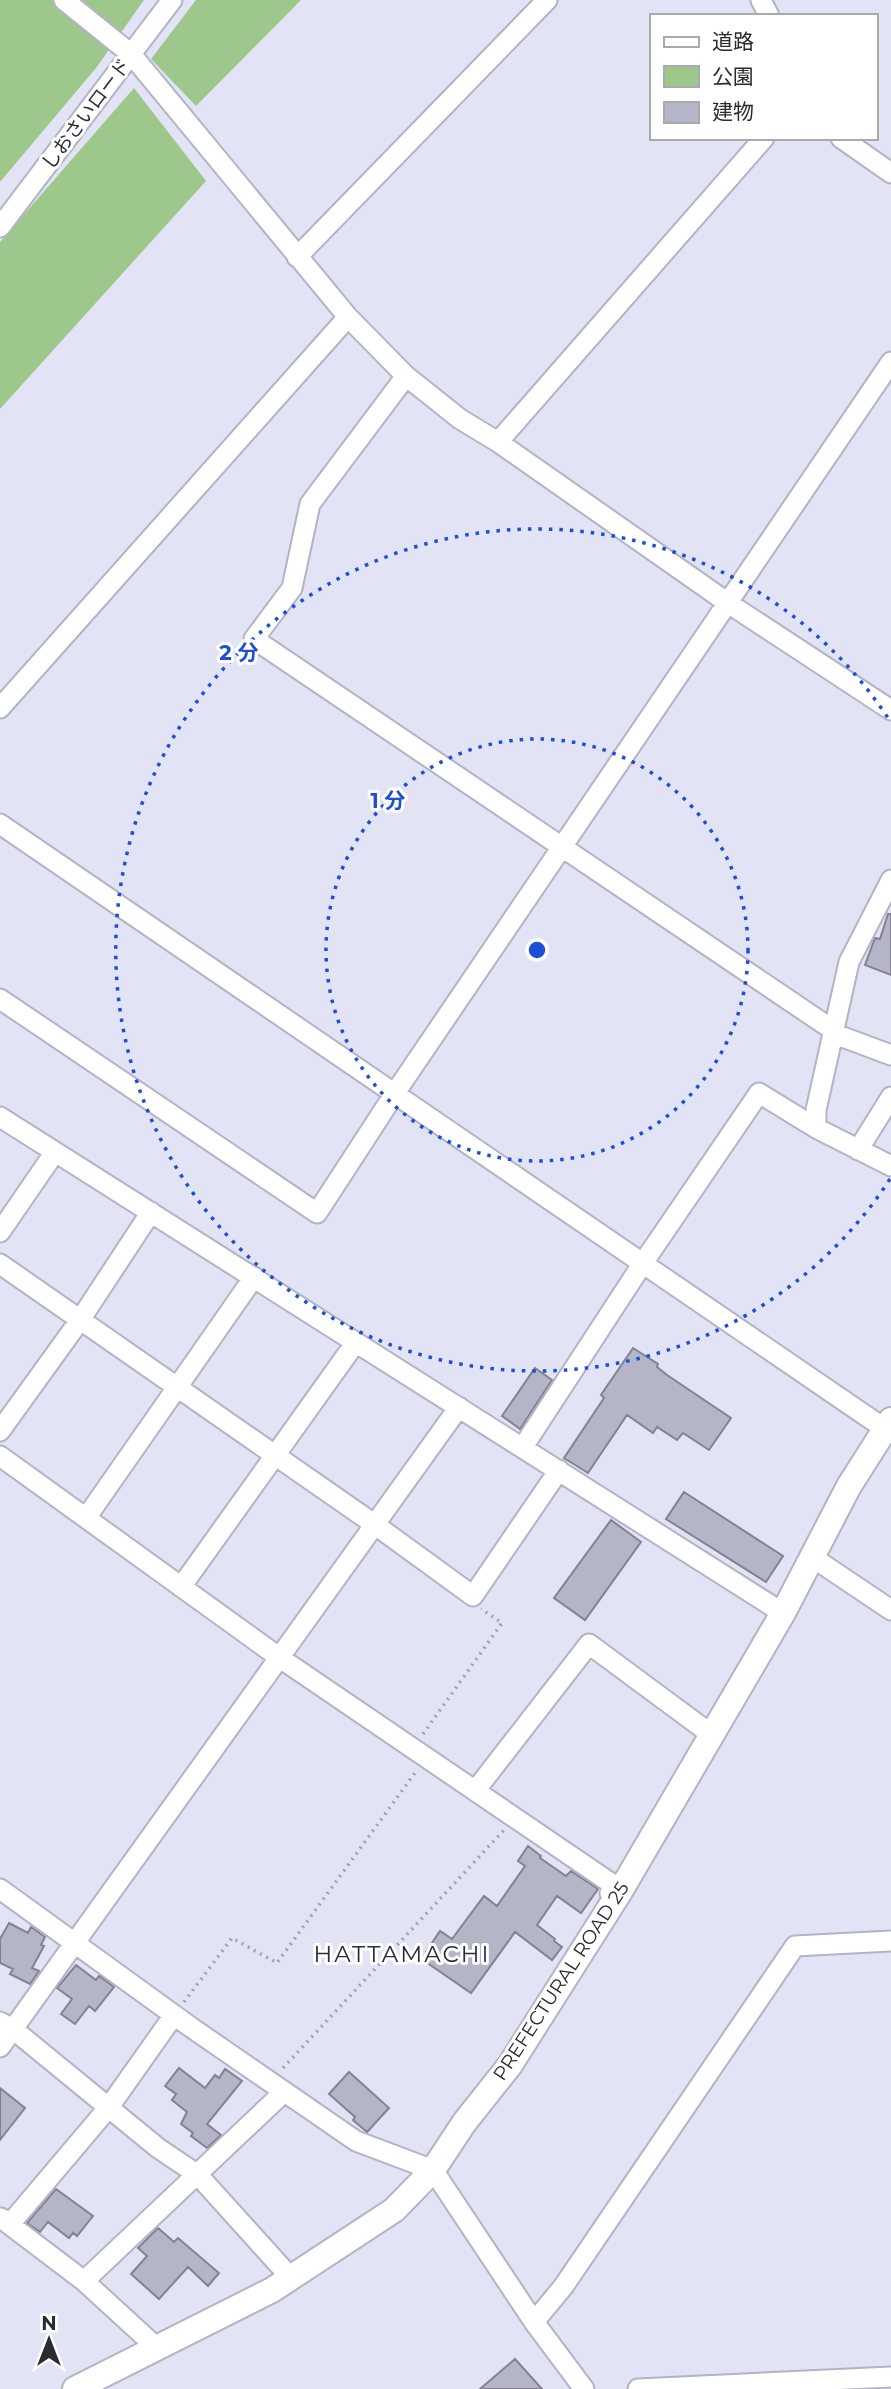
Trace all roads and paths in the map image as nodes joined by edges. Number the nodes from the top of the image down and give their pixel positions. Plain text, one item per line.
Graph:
1 (64, 0) edge
2 (172, 0) edge
3 (547, 0) edge
4 (131, 54) junction
5 (762, 140) edge
6 (844, 140) edge
7 (891, 173) edge
8 (0, 227) edge
9 (297, 257) junction
10 (348, 317) junction
11 (891, 362) edge
12 (407, 376) junction
13 (498, 442) junction
14 (728, 603) junction
15 (0, 708) edge
16 (891, 710) edge
17 (0, 824) edge
18 (561, 848) junction
19 (891, 880) edge
20 (0, 999) edge
21 (833, 1031) junction
22 (891, 1055) edge
23 (395, 1093) junction
24 (891, 1097) edge
25 (0, 1117) edge
26 (816, 1128) junction
27 (858, 1150) junction
28 (55, 1152) junction
29 (891, 1166) edge
30 (151, 1212) junction
31 (0, 1233) edge
32 (643, 1263) junction
33 (0, 1264) edge
34 (254, 1278) junction
35 (80, 1320) junction
36 (356, 1342) junction
37 (179, 1387) junction
38 (460, 1407) junction
39 (889, 1428) edge
40 (0, 1431) edge
41 (523, 1447) junction
42 (0, 1456) edge
43 (276, 1456) junction
44 (559, 1470) junction
45 (86, 1518) junction
46 (374, 1524) junction
47 (812, 1557) junction
48 (181, 1587) junction
49 (473, 1596) junction
50 (891, 1610) edge
51 (783, 1613) junction
52 (280, 1658) junction
53 (712, 1735) junction
54 (419, 1753) junction
55 (475, 1791) junction
56 (515, 1819) junction
57 (0, 1889) edge
58 (615, 1891) junction
59 (891, 1941) edge
60 (77, 1942) junction
61 (174, 2015) junction
62 (7, 2026) edge
63 (0, 2048) edge
64 (276, 2087) junction
65 (109, 2107) junction
66 (433, 2169) junction
67 (198, 2175) junction
68 (5, 2220) edge
69 (290, 2278) junction
70 (84, 2281) junction
71 (534, 2322) junction
72 (156, 2347) junction
73 (891, 2377) edge
74 (75, 2389) edge
75 (584, 2389) edge
76 (638, 2389) edge

1 - 4 street
2 - 4 street, しおさいロード
3 - 9 street
4 - 8 street, しおさいロード
4 - 9 street
5 - 13 street
6 - 7 street
9 - 10 street
10 - 12 street
10 - 15 street
11 - 14 street
12 - 13 street
12 - 18 street
13 - 14 street
14 - 16 street
14 - 18 street
17 - 23 street
18 - 21 street
18 - 23 street
19 - 21 street
20 - 23 street
21 - 22 street
21 - 26 street
23 - 32 street
24 - 27 street
25 - 28 street
26 - 27 street
26 - 32 street
27 - 29 street
28 - 30 street
28 - 31 street
30 - 34 street
30 - 35 street
32 - 39 street
32 - 41 street
33 - 35 street
34 - 36 street
34 - 37 street
35 - 37 street
35 - 40 street
36 - 38 street
36 - 43 street
37 - 43 street
37 - 45 street
38 - 41 street
38 - 46 street
39 - 47 main road, PREFECTURAL ROAD 25
41 - 44 street
42 - 45 street
43 - 46 street
43 - 48 street
44 - 49 street
44 - 51 street
45 - 48 street
46 - 49 street
46 - 52 street
47 - 50 street
47 - 51 main road, PREFECTURAL ROAD 25
48 - 52 street
49 - 54 path
51 - 53 main road, PREFECTURAL ROAD 25
52 - 54 street
52 - 60 street
53 - 55 street
53 - 58 main road, PREFECTURAL ROAD 25
54 - 55 street
54 - 61 path
55 - 56 street
56 - 58 street
56 - 64 path
57 - 60 street
58 - 66 main road, PREFECTURAL ROAD 25
59 - 71 street
60 - 61 street
60 - 62 street
61 - 64 street
61 - 65 street
62 - 63 street
62 - 65 street
64 - 66 street
64 - 67 street
65 - 67 street
65 - 68 street
66 - 69 main road, PREFECTURAL ROAD 25
66 - 71 street
67 - 69 street
67 - 70 street
68 - 70 street
69 - 72 main road, PREFECTURAL ROAD 25
70 - 72 street
71 - 75 street
72 - 74 main road, PREFECTURAL ROAD 25
73 - 76 street

